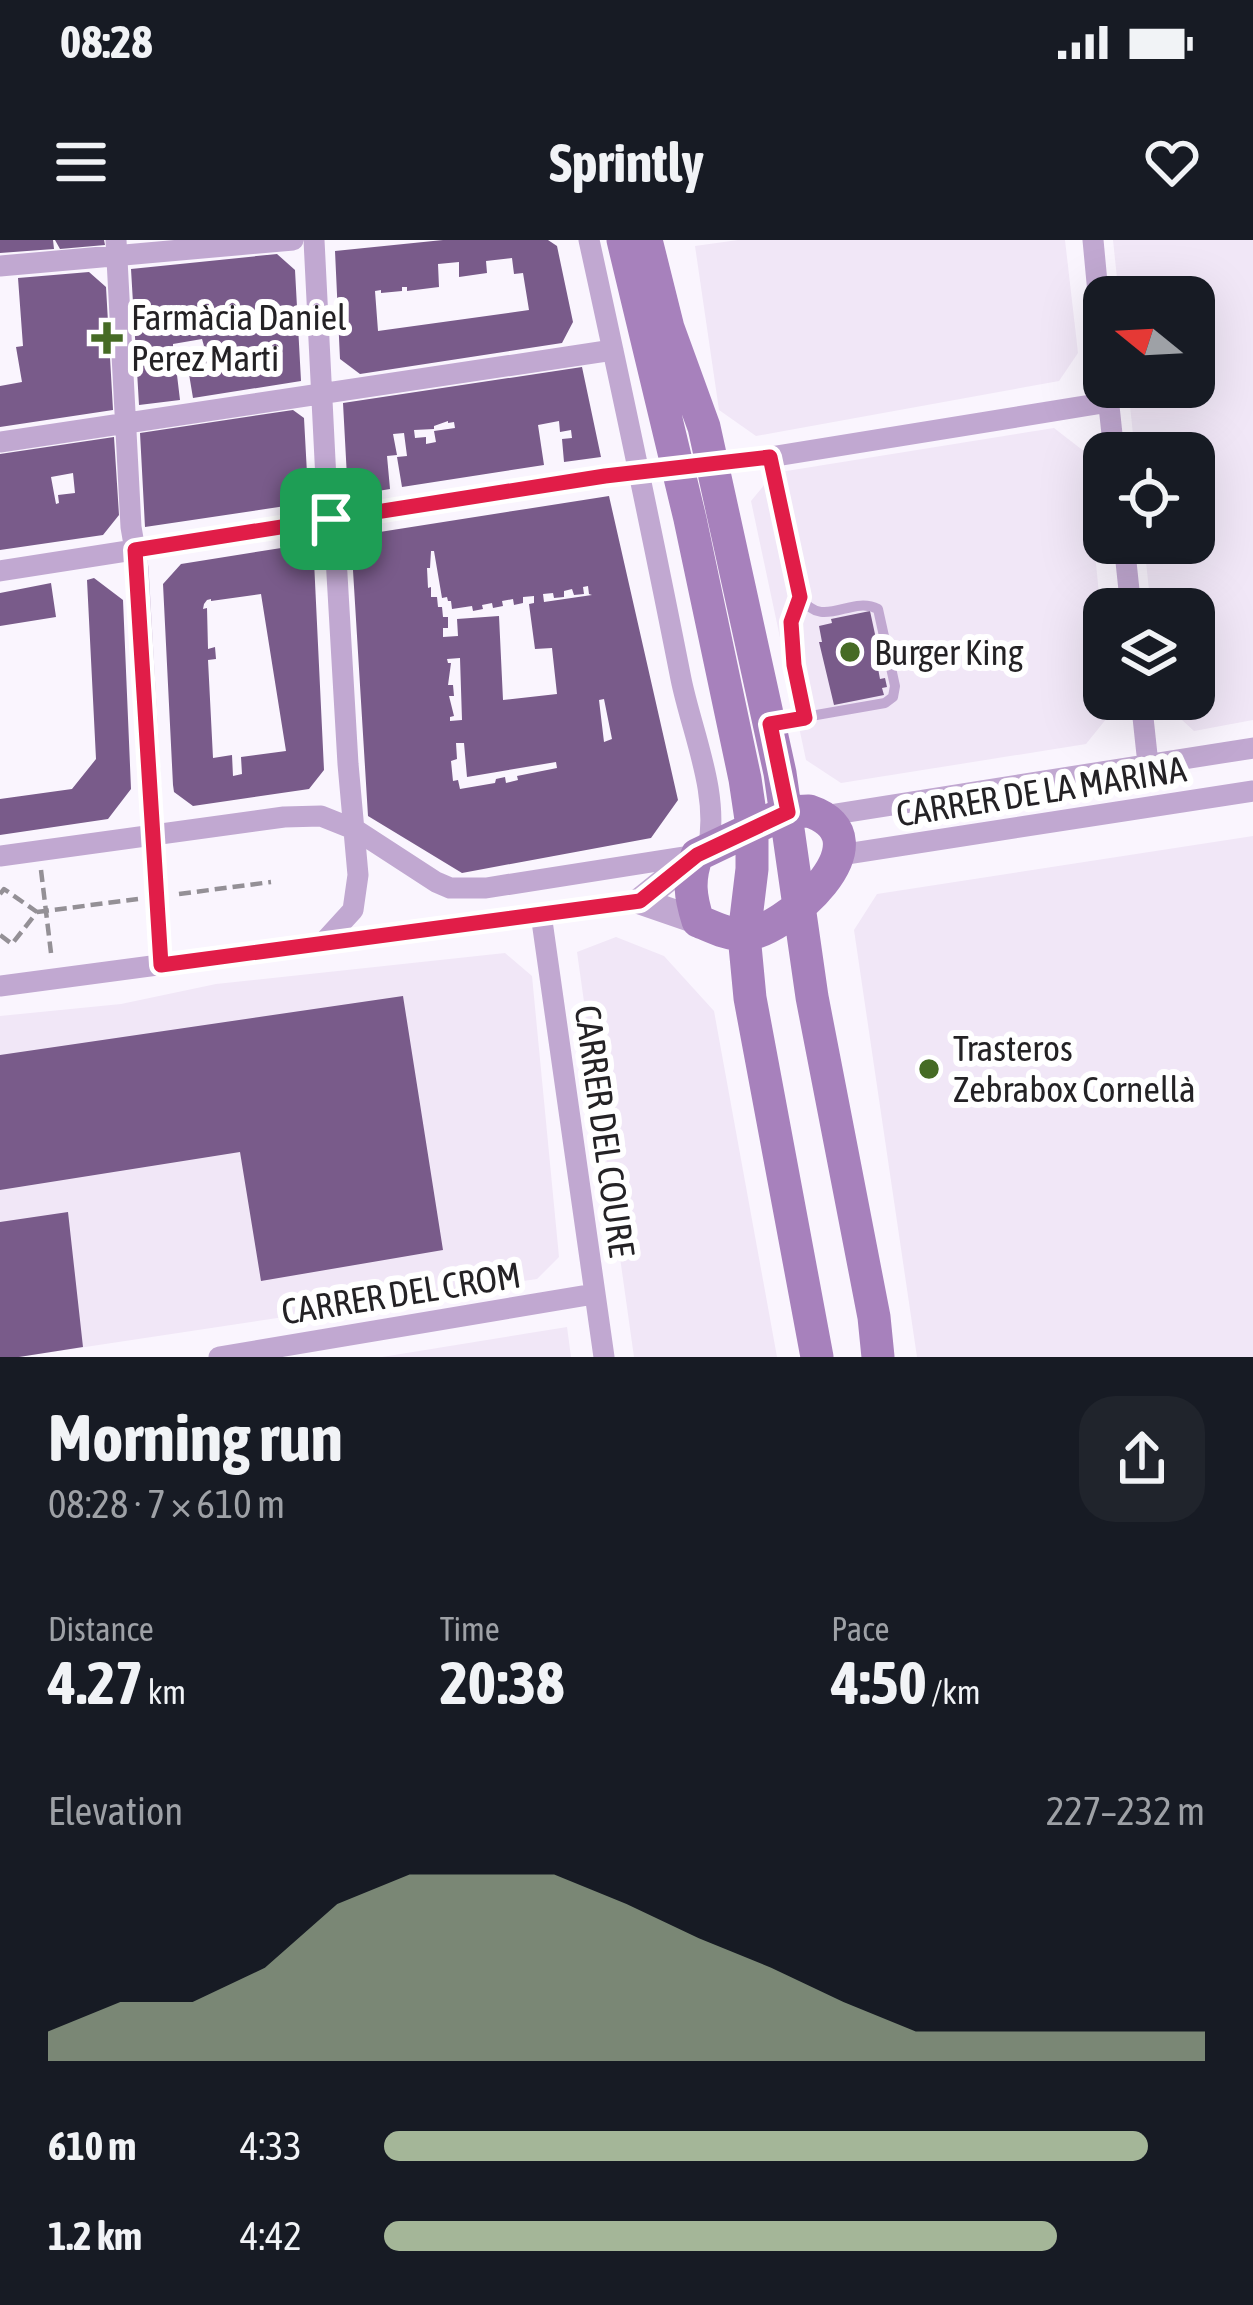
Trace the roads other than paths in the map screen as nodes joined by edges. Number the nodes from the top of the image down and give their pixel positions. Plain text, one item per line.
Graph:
1 (293, 240) edge
2 (314, 240) edge
3 (589, 240) edge
4 (623, 240) edge
5 (646, 240) edge
6 (1093, 240) edge
7 (116, 248) edge
8 (0, 266) edge
9 (1096, 276) edge
10 (613, 350) junction
11 (322, 394) junction
12 (1083, 400) edge
13 (126, 423) junction
14 (0, 442) edge
15 (770, 457) junction
16 (713, 464) junction
17 (678, 468) junction
18 (639, 473) junction
19 (331, 519) junction
20 (135, 550) junction
21 (0, 571) edge
22 (800, 597) junction
23 (805, 718) junction
24 (1143, 720) edge
25 (770, 724) junction
26 (1253, 748) edge
27 (1148, 764) junction
28 (1253, 791) edge
29 (788, 812) junction
30 (823, 816) junction
31 (752, 826) junction
32 (356, 830) junction
33 (153, 837) junction
34 (702, 852) junction
35 (840, 854) junction
36 (1, 866) edge
37 (640, 901) junction
38 (798, 905) junction
39 (541, 914) junction
40 (698, 921) junction
41 (744, 935) junction
42 (322, 944) junction
43 (161, 965) junction
44 (0, 986) edge
45 (594, 1294) junction
46 (220, 1357) edge
47 (604, 1357) edge
48 (817, 1357) edge
49 (878, 1357) edge

1 - 7 street
2 - 11 street
3 - 10 street
4 - 17 main road
5 - 16 main road
6 - 9 street
7 - 8 street
7 - 13 street
10 - 11 street
10 - 18 street
11 - 13 street
11 - 19 street
12 - 15 street
13 - 14 street
13 - 20 street
15 - 16 street
15 - 22 lane
16 - 17 street
16 - 25 main road
17 - 18 street
17 - 31 main road
18 - 19 street
18 - 34 street
19 - 20 street
19 - 32 street
20 - 21 street
20 - 33 street
22 - 23 lane
22 - 23 lane
23 - 25 lane
24 - 27 street
25 - 29 main road
26 - 27 street
27 - 30 street
28 - 35 street, CARRER DE LA MARINA
29 - 30 main road
29 - 31 main road
29 - 38 main road
30 - 35 main road
31 - 34 main road
31 - 41 main road
32 - 33 street
32 - 34 street
32 - 42 street
33 - 36 street
33 - 43 street
34 - 37 street
34 - 40 main road
35 - 38 main road
37 - 39 street
37 - 40 street
38 - 41 main road
38 - 49 main road
39 - 42 street
39 - 45 street, CARRER DEL COURE
40 - 41 main road
41 - 48 main road
42 - 43 street
43 - 44 street
45 - 46 street, CARRER DEL CROM
45 - 47 street, CARRER DEL COURE

